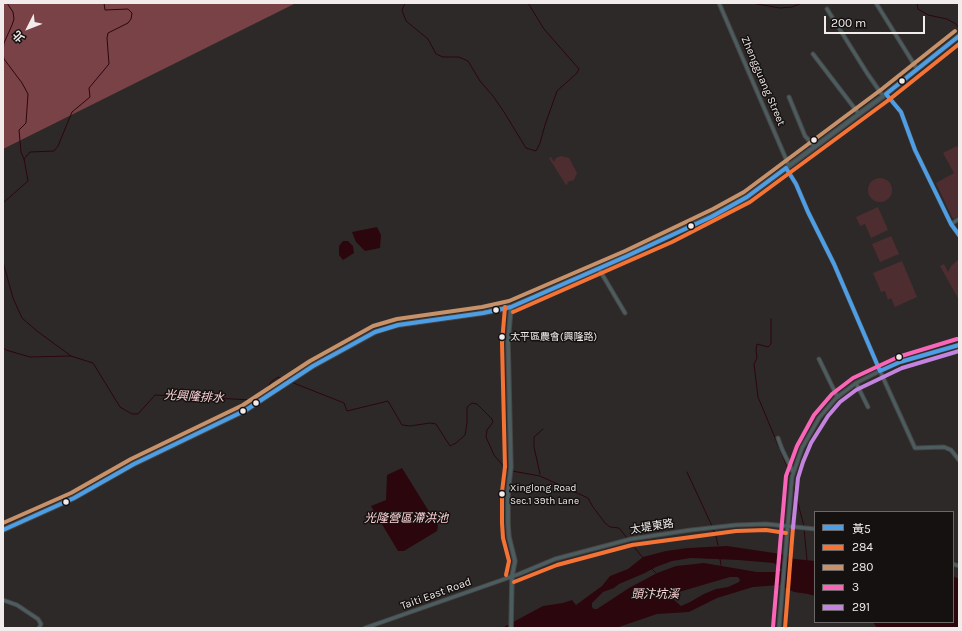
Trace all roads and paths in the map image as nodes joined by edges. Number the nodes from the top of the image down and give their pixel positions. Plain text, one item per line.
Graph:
1 (720, 3) edge
2 (876, 3) edge
3 (827, 8) dead end
4 (959, 36) edge
5 (813, 54) dead end
6 (917, 69) junction
7 (885, 95) junction
8 (788, 97) dead end
9 (859, 114) junction
10 (815, 147) junction
11 (787, 167) junction
12 (959, 219) edge
13 (951, 224) junction
14 (959, 235) edge
15 (599, 268) junction
16 (511, 306) junction
17 (625, 313) dead end
18 (959, 346) edge
19 (819, 359) dead end
20 (880, 371) junction
21 (856, 383) junction
22 (838, 397) junction
23 (868, 407) dead end
24 (778, 438) dead end
25 (959, 460) edge
26 (793, 472) junction
27 (787, 527) junction
28 (3, 530) edge
29 (814, 530) edge
30 (512, 576) junction
31 (3, 600) edge
32 (39, 628) edge
33 (365, 628) edge
34 (511, 628) edge
35 (779, 628) edge

1 - 11 street, Zhengguang Street
2 - 6 street
3 - 7 street
4 - 6 main road
5 - 9 street
6 - 7 main road
7 - 9 main road
7 - 13 street
8 - 10 street
9 - 10 main road
10 - 11 main road
11 - 15 main road
11 - 20 street, Zhengguang Street
12 - 13 street
13 - 14 street
15 - 16 main road
15 - 17 street
16 - 28 main road
16 - 30 street
18 - 20 street
19 - 22 street
20 - 21 street
20 - 25 street, Zhengguang Street
21 - 22 street
21 - 23 street
22 - 26 street
24 - 26 street
26 - 27 street
27 - 29 street, 太堤東路
27 - 30 street, 太堤東路
27 - 35 street
30 - 33 street, Taiti East Road
30 - 34 street
31 - 32 street

